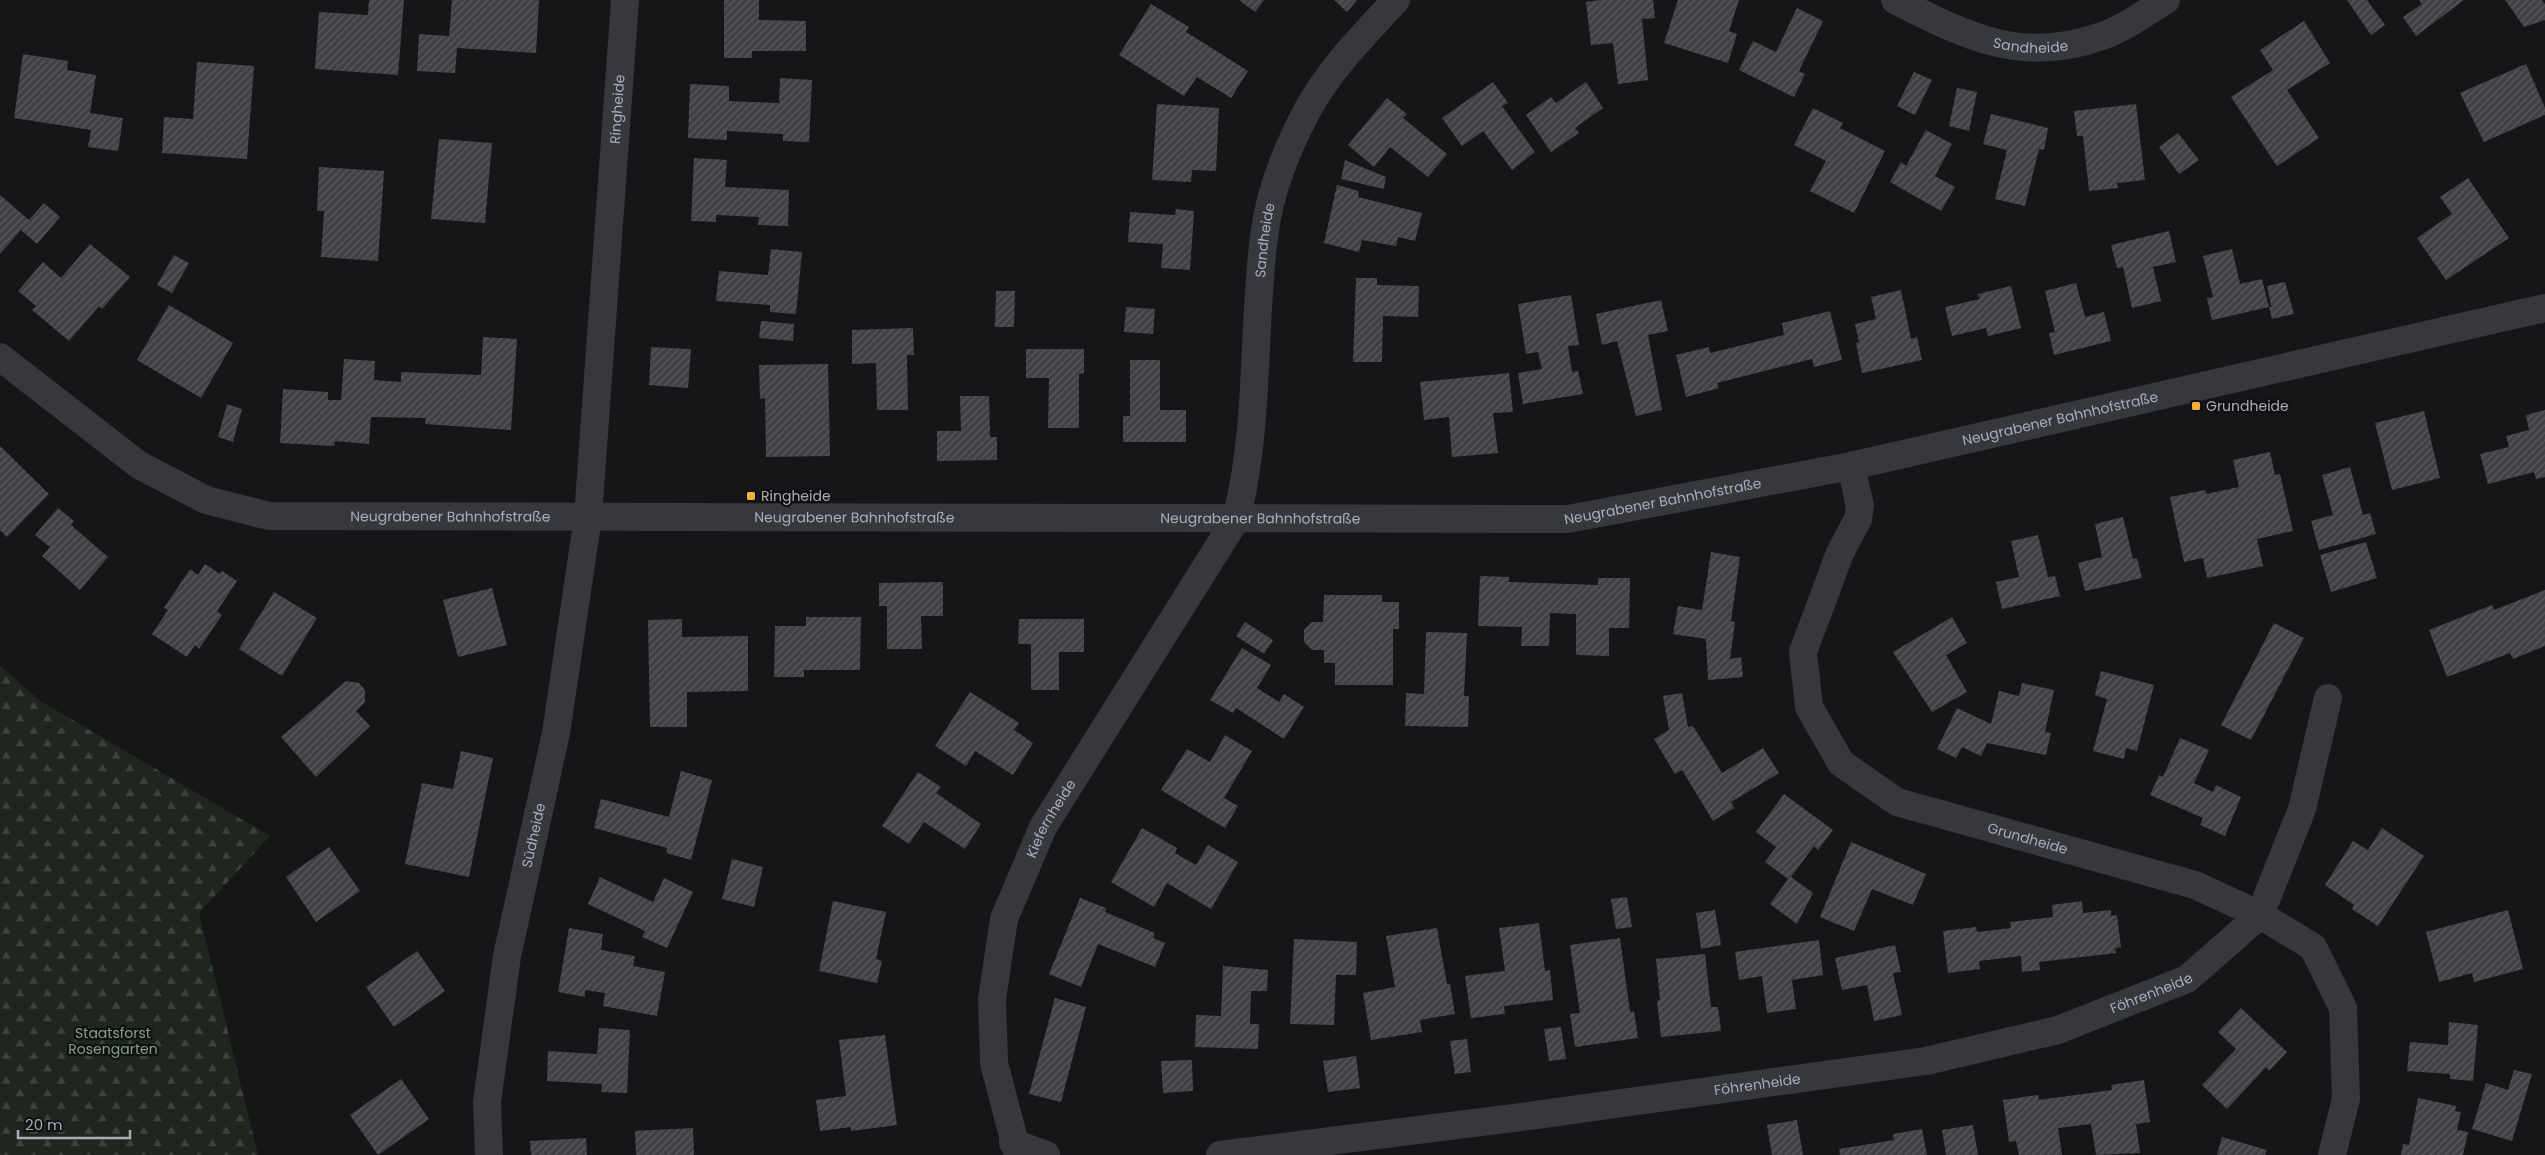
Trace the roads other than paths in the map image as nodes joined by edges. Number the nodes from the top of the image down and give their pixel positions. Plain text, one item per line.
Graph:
1 (625, 0) edge
2 (1396, 0) edge
3 (1895, 0) edge
4 (2166, 0) edge
5 (2545, 308) edge
6 (0, 357) edge
7 (1851, 466) junction
8 (588, 516) junction
9 (1236, 519) junction
10 (2328, 698) dead end
11 (2260, 915) junction
12 (1016, 1149) edge
13 (489, 1155) edge
14 (1046, 1155) edge
15 (1220, 1155) edge
16 (2332, 1155) edge

1 - 8 street, Ringheide
2 - 9 street, Sandheide
3 - 4 street, Sandheide
5 - 7 street, Neugrabener Bahnhofstraße
6 - 8 street, Neugrabener Bahnhofstraße
7 - 9 street, Neugrabener Bahnhofstraße
7 - 11 street, Grundheide
8 - 9 street, Neugrabener Bahnhofstraße
8 - 13 street, Südheide
9 - 12 street, Kiefernheide
10 - 11 street
11 - 15 street, Föhrenheide
11 - 16 street, Grundheide
12 - 14 street

